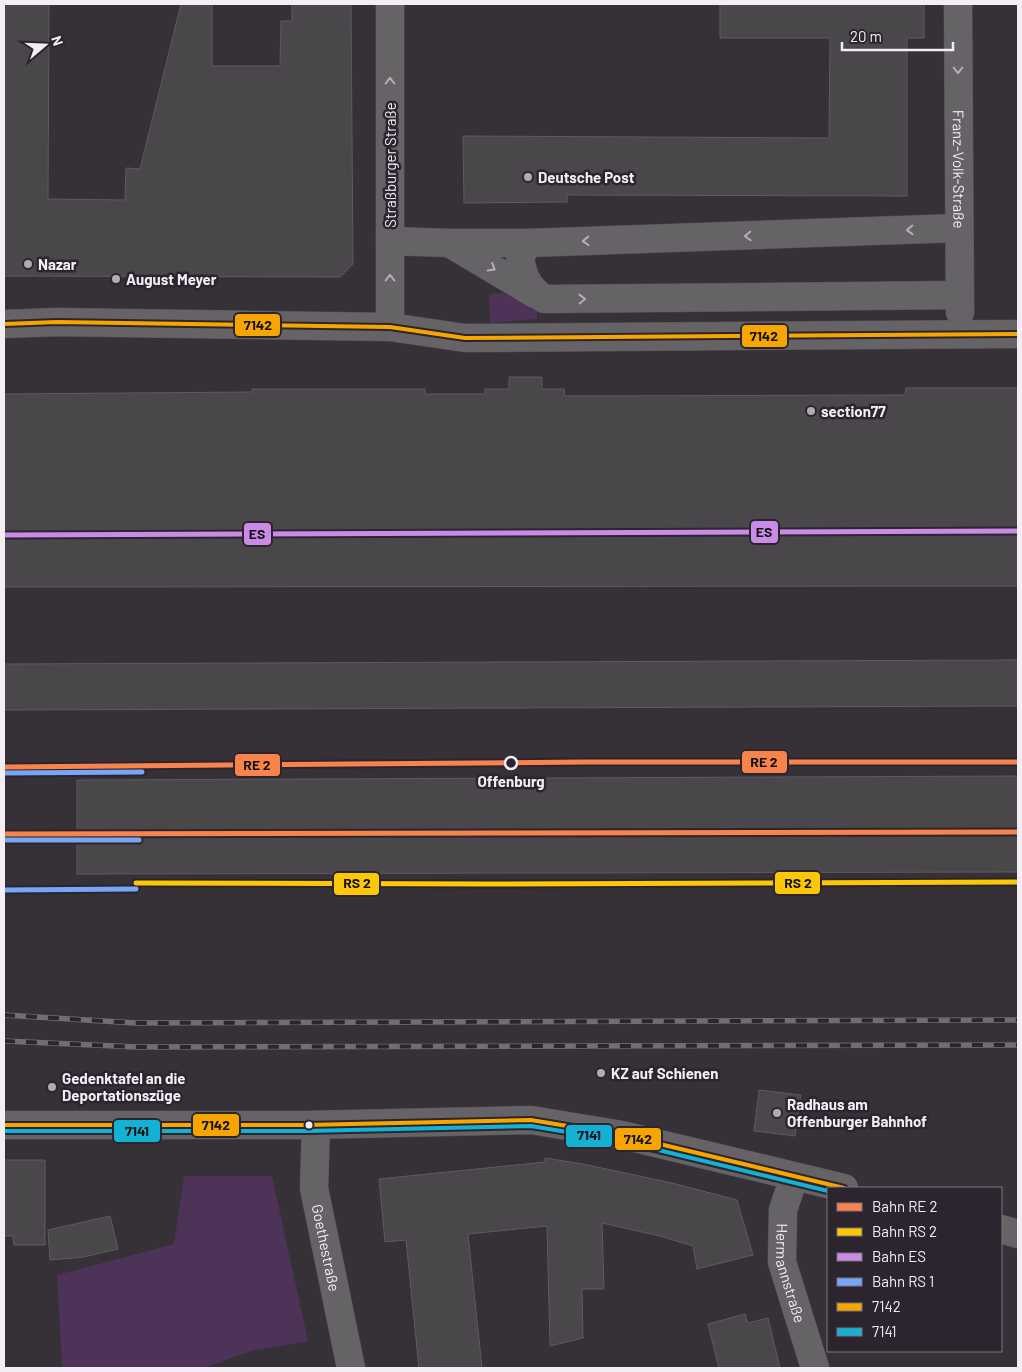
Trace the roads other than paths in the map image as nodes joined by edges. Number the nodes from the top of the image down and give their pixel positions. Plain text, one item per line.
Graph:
1 (390, 4) edge
2 (958, 4) edge
3 (959, 228) junction
4 (390, 241) junction
5 (450, 243) junction
6 (528, 243) junction
7 (958, 295) junction
8 (544, 299) junction
9 (4, 324) edge
10 (390, 327) junction
11 (962, 334) junction
12 (1018, 334) edge
13 (316, 1125) junction
14 (4, 1126) edge
15 (794, 1177) junction
16 (839, 1187) edge
17 (1002, 1229) edge
18 (1018, 1234) edge
19 (351, 1368) edge
20 (815, 1368) edge

4 -> 1 street, Straßburger Straße
2 -> 3 street, Franz-Volk-Straße
3 -> 6 street
3 - 7 street, Franz-Volk-Straße
4 - 5 street
10 -> 4 street, Straßburger Straße
5 - 6 street
5 -> 8 street
6 - 8 street
8 -> 7 street
7 - 11 street, Franz-Volk-Straße
9 - 10 street
10 - 11 street
11 - 12 street
13 - 14 street
13 - 15 street
13 - 19 street, Goethestraße
15 - 16 street
15 - 20 street, Hermannstraße
17 - 18 street

